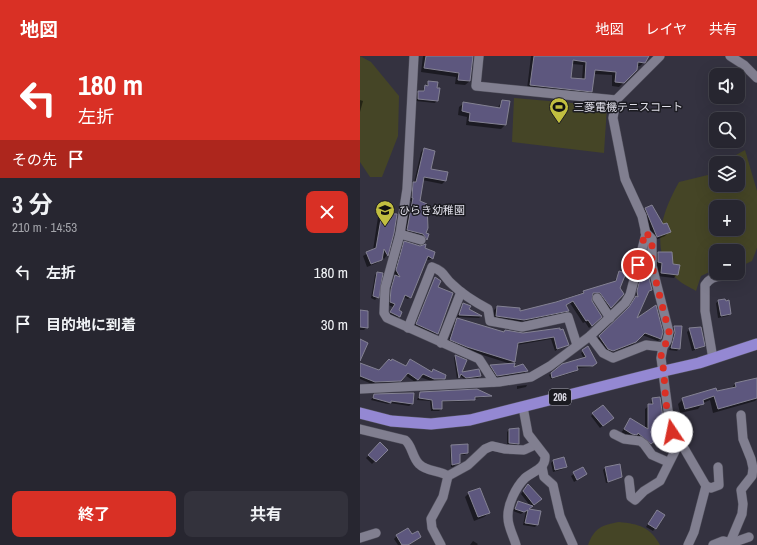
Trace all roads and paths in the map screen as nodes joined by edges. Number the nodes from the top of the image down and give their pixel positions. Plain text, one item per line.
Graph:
1 (414, 56) edge
2 (479, 56) edge
3 (660, 56) edge
4 (730, 56) edge
5 (757, 78) edge
6 (616, 100) junction
7 (645, 232) junction
8 (400, 234) junction
9 (421, 240) dead end
10 (709, 280) edge
11 (461, 292) junction
12 (597, 298) dead end
13 (610, 318) junction
14 (408, 328) junction
15 (590, 336) junction
16 (441, 343) junction
17 (757, 344) edge
18 (577, 345) junction
19 (663, 347) junction
20 (713, 359) junction
21 (664, 371) junction
22 (494, 382) junction
23 (360, 389) edge
24 (523, 407) junction
25 (360, 413) edge
26 (741, 415) dead end
27 (360, 429) edge
28 (671, 430) junction
29 (660, 432) dead end
30 (614, 434) dead end
31 (678, 440) junction
32 (535, 445) junction
33 (668, 462) junction
34 (542, 467) junction
35 (718, 467) dead end
36 (448, 476) junction
37 (629, 480) dead end
38 (706, 486) junction
39 (376, 533) dead end
40 (749, 537) dead end
41 (360, 538) edge
42 (729, 543) edge
43 (441, 545) edge
44 (516, 545) edge
45 (573, 545) edge
46 (688, 545) edge
47 (713, 545) edge

1 - 8 street
2 - 6 street
3 - 6 street
4 - 5 street
6 - 7 street
7 - 13 street
7 - 19 street
8 - 9 street
8 - 14 street
10 - 20 street
11 - 14 street
11 - 16 street
11 - 18 street
12 - 13 street
13 - 15 street
14 - 16 street
15 - 18 street
15 - 19 street
16 - 22 street
17 - 20 highway, 206
18 - 22 street
19 - 21 street
20 - 21 highway, 206
21 - 24 highway, 206
21 - 28 street
22 - 23 street
24 - 25 highway, 206
24 - 32 street
26 - 42 street
27 - 36 street
28 - 29 street
28 - 31 street
30 - 33 street
31 - 33 street
31 - 38 street
32 - 34 street
32 - 36 street
33 - 37 street
34 - 44 street
34 - 45 street
35 - 38 street
36 - 43 street
38 - 46 street
39 - 41 street
40 - 42 street
42 - 47 street

